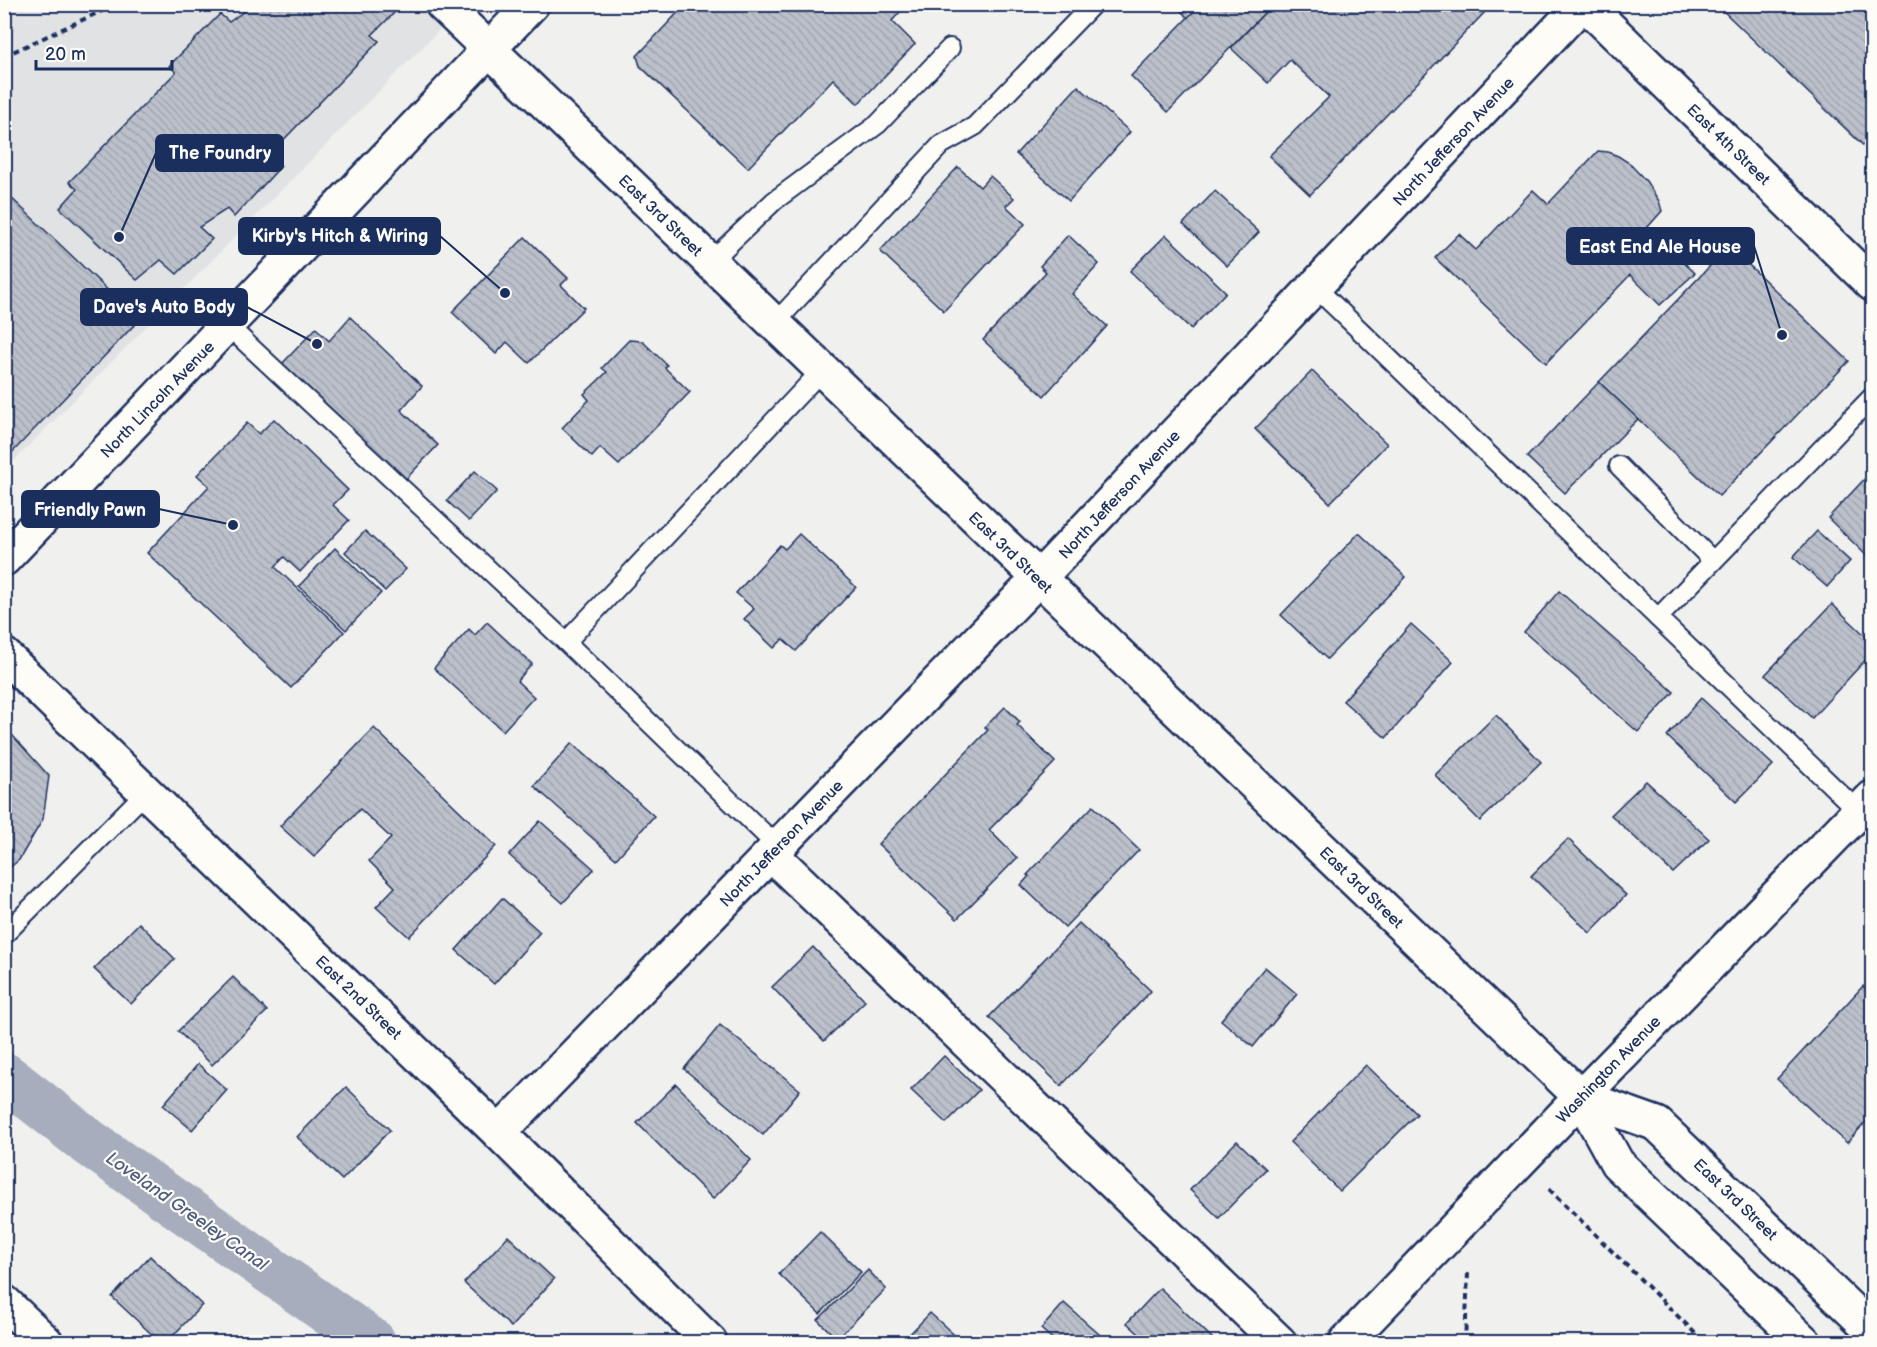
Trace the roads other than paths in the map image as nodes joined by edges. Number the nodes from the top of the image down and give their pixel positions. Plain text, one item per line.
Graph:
1 (442, 4) edge
2 (532, 4) edge
3 (1094, 4) edge
4 (1584, 4) edge
5 (950, 48) dead end
6 (489, 50) junction
7 (710, 262) junction
8 (1872, 284) edge
9 (1315, 287) junction
10 (774, 324) junction
11 (227, 325) junction
12 (822, 370) junction
13 (1872, 397) edge
14 (1619, 466) dead end
15 (4, 559) edge
16 (1713, 561) junction
17 (1039, 578) junction
18 (1658, 618) junction
19 (566, 642) junction
20 (4, 655) edge
21 (146, 792) junction
22 (1866, 805) edge
23 (774, 850) junction
24 (4, 935) edge
25 (1581, 1097) junction
26 (499, 1133) junction
27 (4, 1302) edge
28 (1872, 1330) edge
29 (46, 1342) edge
30 (710, 1342) edge
31 (1279, 1342) edge
32 (1346, 1342) edge
33 (1804, 1342) edge

1 - 6 main road, East 3rd Street
2 - 6 main road, North Lincoln Avenue
3 - 10 lane
4 - 8 main road, East 4th Street
4 - 9 main road, North Jefferson Avenue
5 - 7 lane
6 - 7 main road, East 3rd Street
6 - 11 main road, North Lincoln Avenue
7 - 10 main road, East 3rd Street
9 - 17 main road, North Jefferson Avenue
9 - 18 lane
10 - 12 main road, East 3rd Street
11 - 15 main road, North Lincoln Avenue
11 - 19 lane
12 - 17 main road, East 3rd Street
12 - 19 lane
13 - 16 lane
14 - 16 lane
16 - 18 lane
17 - 23 main road, North Jefferson Avenue
17 - 25 main road, East 3rd Street
18 - 22 lane
19 - 23 lane
20 - 21 main road, East 2nd Street
21 - 24 lane
21 - 26 main road, East 2nd Street
22 - 25 main road, Washington Avenue
23 - 26 main road, North Jefferson Avenue
23 - 31 main road
25 - 28 main road, East 3rd Street
25 - 32 main road, Washington Avenue
25 - 33 main road, East 3rd Street
26 - 30 main road, East 2nd Street
27 - 29 main road

